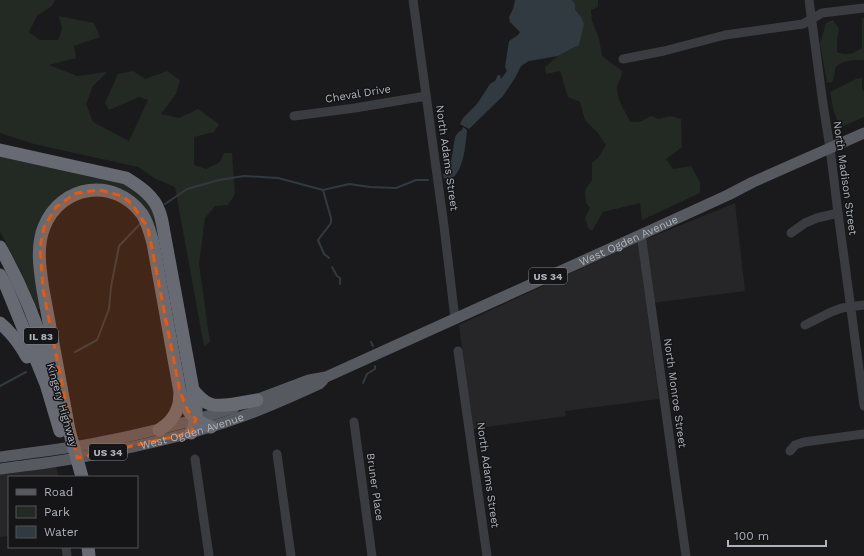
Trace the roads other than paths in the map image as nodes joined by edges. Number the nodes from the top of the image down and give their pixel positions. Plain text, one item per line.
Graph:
1 (413, 0) edge
2 (809, 0) edge
3 (864, 8) edge
4 (811, 20) junction
5 (623, 59) dead end
6 (426, 96) junction
7 (294, 116) dead end
8 (864, 133) edge
9 (830, 148) junction
10 (0, 150) edge
11 (838, 213) junction
12 (791, 233) dead end
13 (641, 234) junction
14 (0, 247) edge
15 (0, 275) edge
16 (864, 305) edge
17 (850, 307) junction
18 (455, 319) junction
19 (0, 324) edge
20 (805, 325) dead end
21 (458, 351) dead end
22 (326, 377) junction
23 (194, 390) junction
24 (180, 392) junction
25 (257, 400) junction
26 (864, 406) edge
27 (196, 419) junction
28 (354, 422) dead end
29 (211, 427) junction
30 (65, 430) junction
31 (159, 430) junction
32 (191, 433) junction
33 (864, 434) edge
34 (790, 451) dead end
35 (277, 454) dead end
36 (0, 457) edge
37 (195, 459) dead end
38 (0, 469) edge
39 (73, 476) edge
40 (82, 476) edge
41 (209, 556) edge
42 (291, 556) edge
43 (372, 556) edge
44 (487, 556) edge
45 (686, 556) edge

1 - 6 street, North Adams Street
2 - 4 street, North Madison Street
3 - 4 street
4 - 5 street
4 - 9 street, North Madison Street
6 - 7 street, Cheval Drive
6 - 18 street, North Adams Street
8 - 9 main road, West Ogden Avenue / US 34
9 - 11 street, North Madison Street
9 - 13 main road, West Ogden Avenue / US 34
10 - 23 highway
11 - 12 street
11 - 17 street, North Madison Street
13 - 18 main road, West Ogden Avenue / US 34
13 - 45 street, North Monroe Street
14 - 30 highway, Kingery Highway / IL 83
15 - 30 highway, Kingery Highway / IL 83
16 - 17 street
17 - 20 street
17 - 26 street, North Madison Street
18 - 22 main road, West Ogden Avenue / US 34
19 - 30 highway
21 - 44 street, North Adams Street
22 - 25 main road, West Ogden Avenue / US 34
22 - 29 main road, West Ogden Avenue / US 34
23 - 25 highway
23 - 27 highway
24 - 27 highway
24 - 30 highway
24 - 31 highway
25 - 27 main road, West Ogden Avenue / US 34
27 - 29 highway
27 - 31 main road, West Ogden Avenue / US 34
27 - 32 highway
28 - 43 street, Bruner Place
29 - 32 main road, West Ogden Avenue / US 34
30 - 39 highway, Kingery Highway / IL 83
30 - 40 highway, Kingery Highway / IL 83, bridge
31 - 36 main road, West Ogden Avenue / US 34
32 - 38 main road, West Ogden Avenue / US 34
33 - 34 street
35 - 42 street
37 - 41 street

